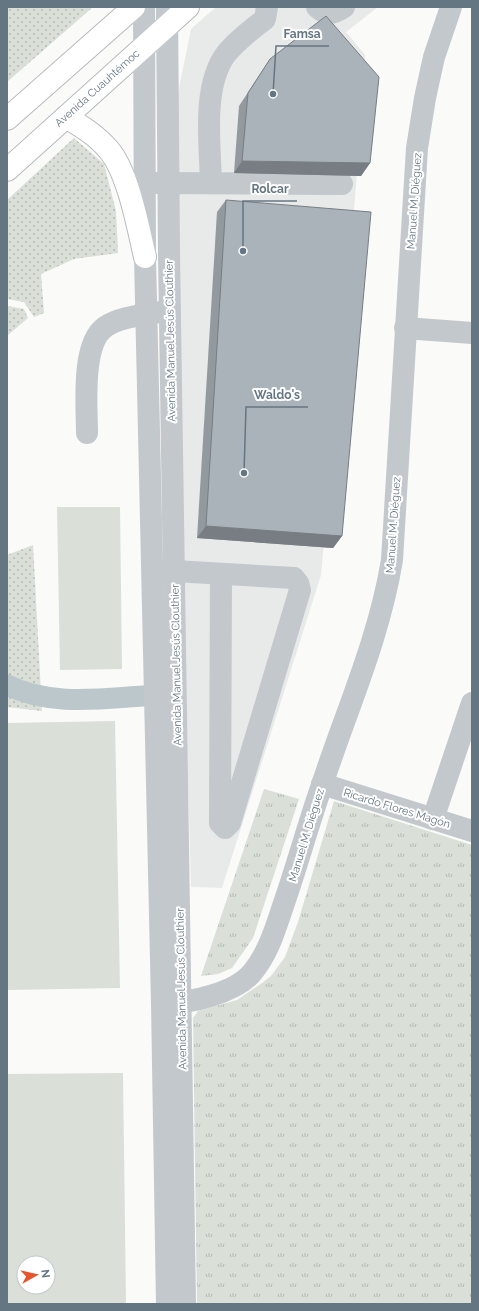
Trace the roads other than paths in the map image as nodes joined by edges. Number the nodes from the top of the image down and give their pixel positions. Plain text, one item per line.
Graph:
1 (134, 7) edge
2 (144, 7) edge
3 (188, 7) edge
4 (267, 7) edge
5 (317, 7) edge
6 (344, 7) edge
7 (450, 7) edge
8 (167, 16) edge
9 (144, 47) junction
10 (66, 117) junction
11 (7, 118) edge
12 (7, 170) edge
13 (145, 182) junction
14 (211, 182) junction
15 (168, 183) junction
16 (342, 184) dead end
17 (144, 257) junction
18 (170, 310) junction
19 (146, 314) junction
20 (406, 328) junction
21 (472, 333) edge
22 (87, 433) dead end
23 (152, 572) junction
24 (174, 572) junction
25 (221, 574) junction
26 (472, 703) edge
27 (322, 784) junction
28 (433, 819) junction
29 (472, 831) edge
30 (171, 1003) junction
31 (167, 1304) edge
32 (185, 1304) edge

1 - 11 main road
2 - 9 street, Avenida Manuel Jesús Clouthier
3 - 8 main road, Avenida Cuauhtémoc
4 - 14 street
5 - 6 street
7 - 20 street, Manuel M. Diéguez
8 - 9 main road, Avenida Cuauhtémoc
8 - 15 street, Avenida Manuel Jesús Clouthier
9 - 10 main road, Avenida Cuauhtémoc
9 - 13 street, Avenida Manuel Jesús Clouthier
10 - 12 main road, Avenida Cuauhtémoc
10 - 17 main road
13 - 15 street
13 - 17 street, Avenida Manuel Jesús Clouthier
14 - 15 street
14 - 16 street
15 - 18 street, Avenida Manuel Jesús Clouthier
17 - 19 street, Avenida Manuel Jesús Clouthier
18 - 19 street
18 - 24 street, Avenida Manuel Jesús Clouthier
19 - 22 street
19 - 23 street, Avenida Manuel Jesús Clouthier
20 - 21 street
20 - 27 street, Manuel M. Diéguez
23 - 24 street
23 - 30 street, Avenida Manuel Jesús Clouthier
24 - 25 street
24 - 30 street, Avenida Manuel Jesús Clouthier
25 - 25 street
26 - 28 street
27 - 28 street, Ricardo Flores Magón
27 - 30 street, Manuel M. Diéguez
28 - 29 street, Ricardo Flores Magón
30 - 31 street, Avenida Manuel Jesús Clouthier
30 - 32 street, Avenida Manuel Jesús Clouthier

